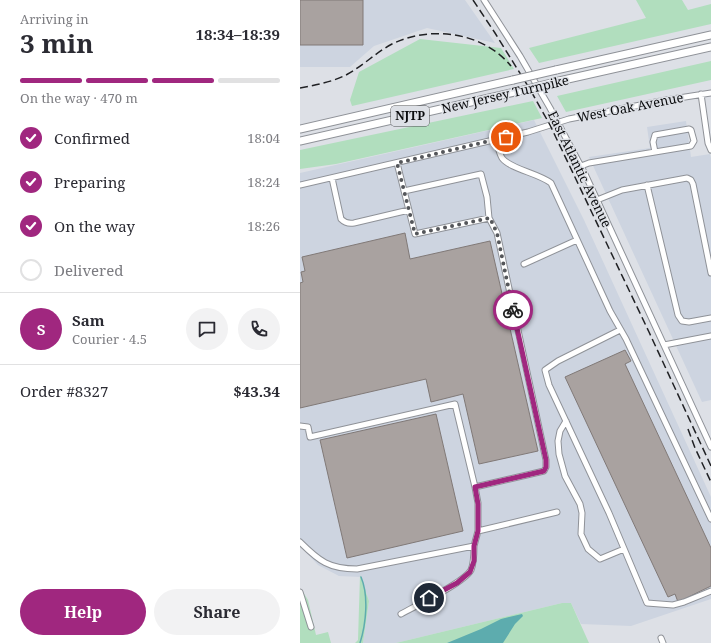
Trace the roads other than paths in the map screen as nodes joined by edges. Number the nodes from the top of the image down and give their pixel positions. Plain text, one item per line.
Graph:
1 (484, 0) edge
2 (711, 35) edge
3 (711, 47) edge
4 (711, 93) edge
5 (700, 94) junction
6 (558, 122) junction
7 (300, 129) edge
8 (496, 140) junction
9 (300, 141) edge
10 (711, 150) edge
11 (655, 152) junction
12 (397, 163) junction
13 (580, 166) junction
14 (332, 178) junction
15 (300, 185) edge
16 (647, 185) junction
17 (404, 191) junction
18 (597, 200) junction
19 (409, 210) junction
20 (490, 218) junction
21 (577, 240) junction
22 (524, 264) dead end
23 (711, 273) edge
24 (711, 318) edge
25 (620, 330) junction
26 (711, 336) edge
27 (664, 345) junction
28 (566, 421) junction
29 (300, 426) edge
30 (711, 447) edge
31 (475, 487) junction
32 (557, 512) dead end
33 (711, 520) edge
34 (478, 531) junction
35 (300, 542) edge
36 (474, 546) junction
37 (624, 548) junction
38 (711, 591) edge
39 (300, 592) edge
40 (401, 614) dead end
41 (311, 627) dead end

1 - 6 street, East Atlantic Avenue
2 - 7 highway, New Jersey Turnpike / NJTP, bridge
3 - 9 highway, New Jersey Turnpike / NJTP, bridge
4 - 5 street, West Oak Avenue
5 - 6 street, West Oak Avenue
5 - 10 street
6 - 8 street, West Oak Avenue
6 - 13 street, East Atlantic Avenue
8 - 12 street, West Oak Avenue
8 - 21 street
11 - 11 street
11 - 13 street
12 - 14 street, West Oak Avenue
12 - 17 street
13 - 18 street, East Atlantic Avenue
14 - 15 street, West Oak Avenue
14 - 19 street
16 - 18 street
16 - 23 street
16 - 24 street
17 - 19 street
17 - 20 street
18 - 27 street, East Atlantic Avenue
19 - 20 street
20 - 31 street
21 - 22 street
21 - 25 street
25 - 28 street
25 - 33 street
26 - 27 street
27 - 30 street, East Atlantic Avenue
28 - 37 street
28 - 37 street
29 - 31 street
31 - 34 street
32 - 34 street
34 - 36 street
35 - 36 street
36 - 40 street
37 - 38 street
39 - 41 street

